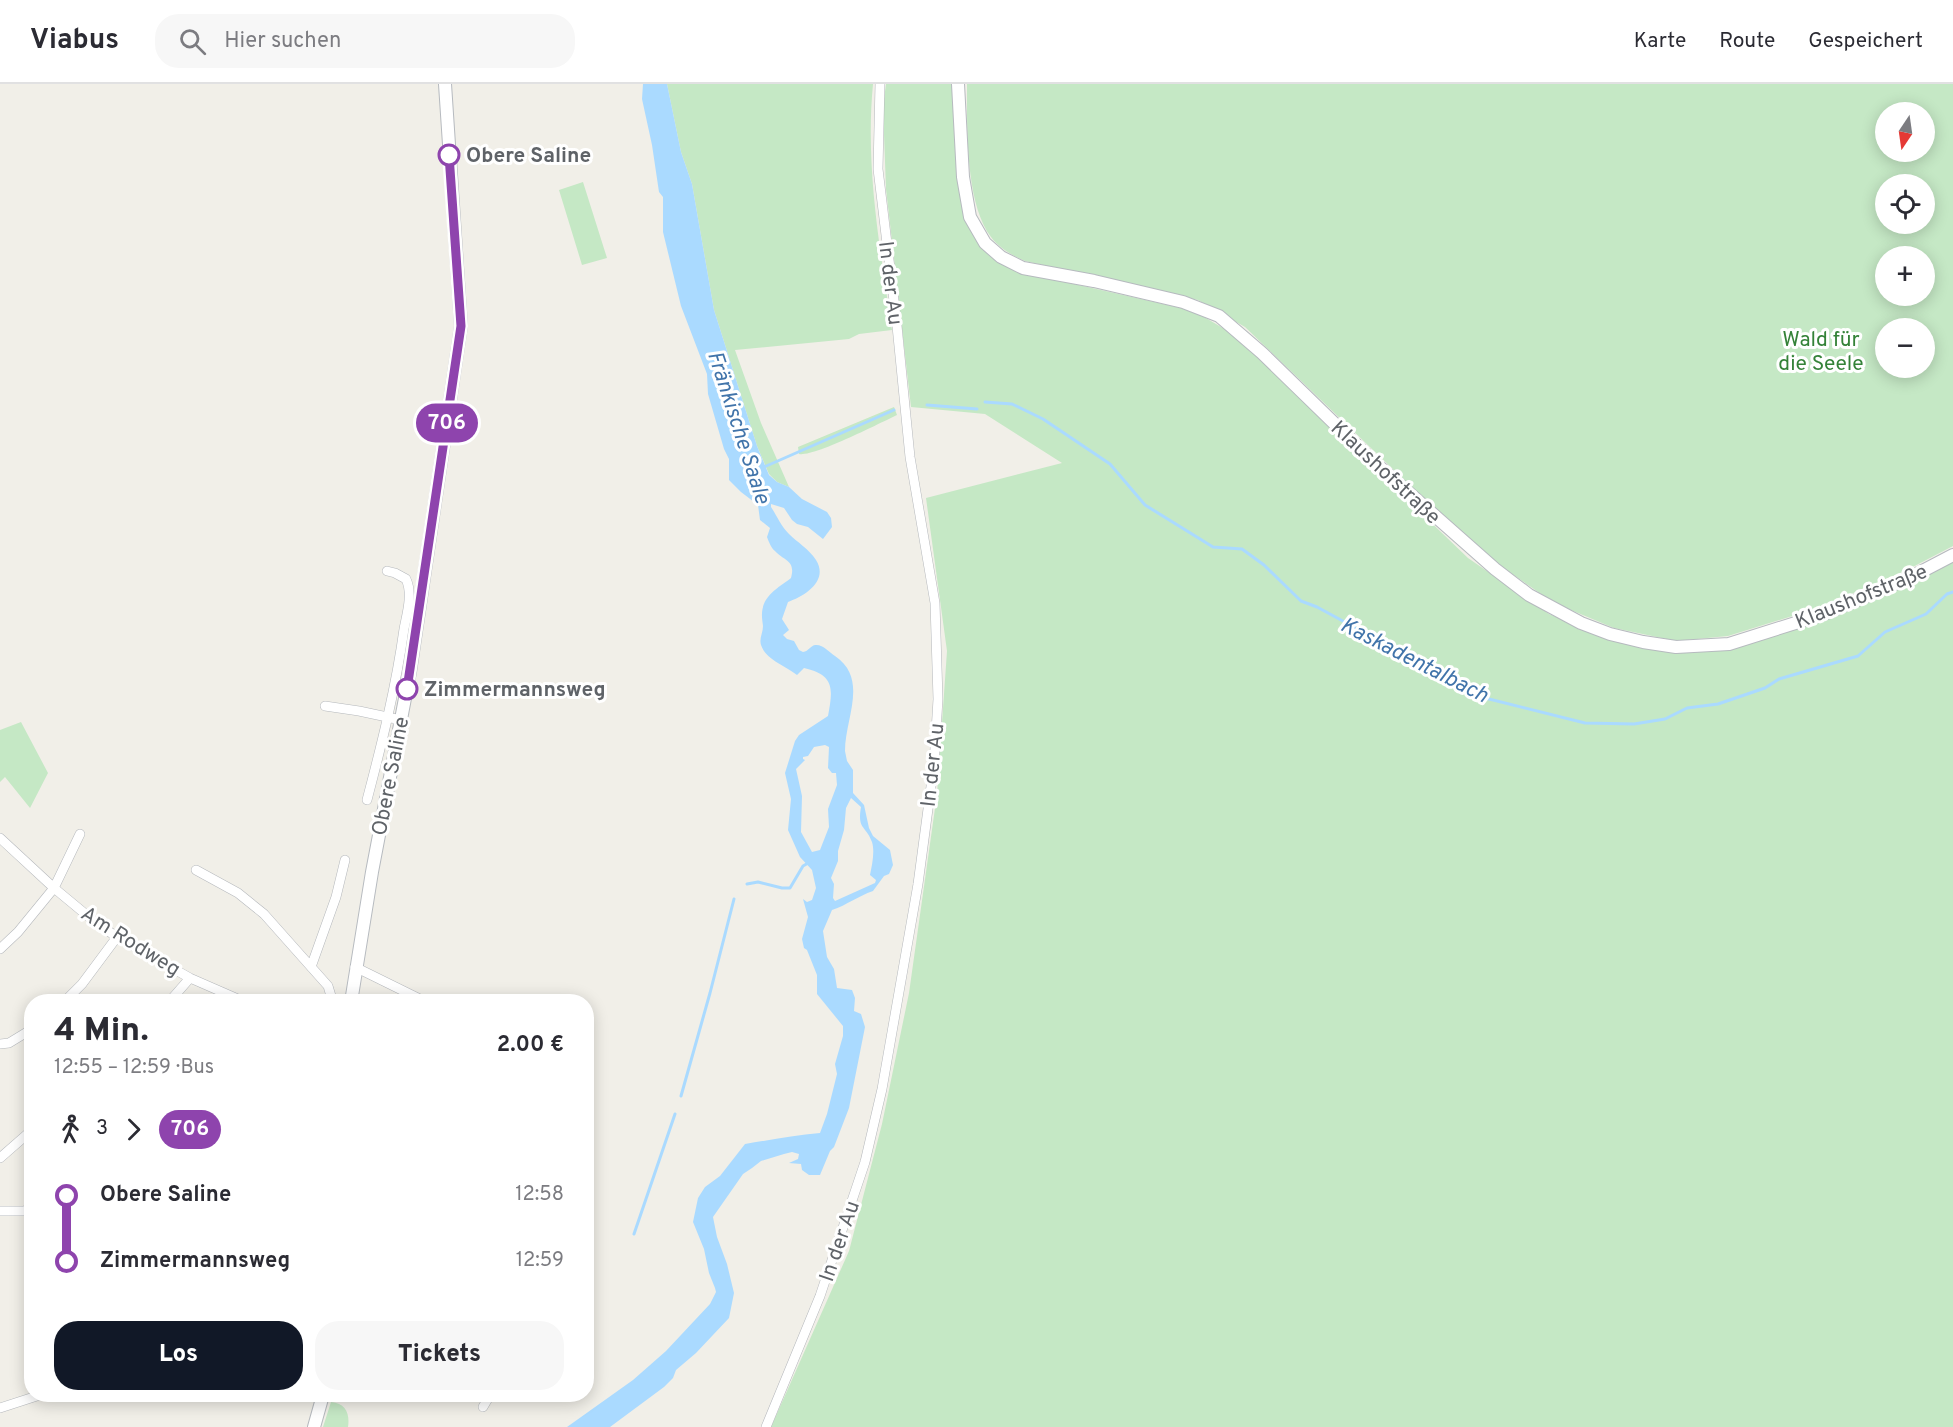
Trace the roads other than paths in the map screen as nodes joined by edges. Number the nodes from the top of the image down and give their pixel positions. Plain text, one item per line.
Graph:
1 (446, 84) edge
2 (880, 84) edge
3 (958, 84) edge
4 (1953, 555) edge
5 (387, 571) dead end
6 (325, 706) dead end
7 (395, 719) junction
8 (368, 800) dead end
9 (80, 834) dead end
10 (0, 838) edge
11 (345, 860) dead end
12 (196, 870) dead end
13 (54, 888) junction
14 (117, 937) junction
15 (0, 949) edge
16 (311, 967) junction
17 (355, 967) junction
18 (190, 978) junction
19 (72, 994) edge
20 (176, 994) edge
21 (227, 994) edge
22 (330, 994) edge
23 (352, 994) edge
24 (410, 994) edge
25 (24, 1034) edge
26 (0, 1044) edge
27 (24, 1137) edge
28 (0, 1158) edge
29 (0, 1211) edge
30 (24, 1211) edge
31 (24, 1400) edge
32 (321, 1402) edge
33 (486, 1402) edge
34 (483, 1407) dead end
35 (0, 1408) edge
36 (314, 1427) edge
37 (766, 1427) edge

1 - 7 main road, Obere Saline
2 - 37 street, In der Au
3 - 4 main road, Klaushofstraße
5 - 7 street, Obere Saline
6 - 7 street
7 - 8 street, Obere Saline
7 - 17 main road, Obere Saline
9 - 13 street
10 - 13 street, Am Rodweg
11 - 16 street
12 - 16 street
13 - 14 street, Am Rodweg
13 - 15 street
14 - 18 street, Am Rodweg
14 - 19 street
16 - 22 street
17 - 23 main road, Obere Saline
17 - 24 street
18 - 20 street
18 - 21 street, Am Rodweg
25 - 26 street
27 - 28 street
29 - 30 street
31 - 35 street
32 - 36 main road
33 - 34 street

